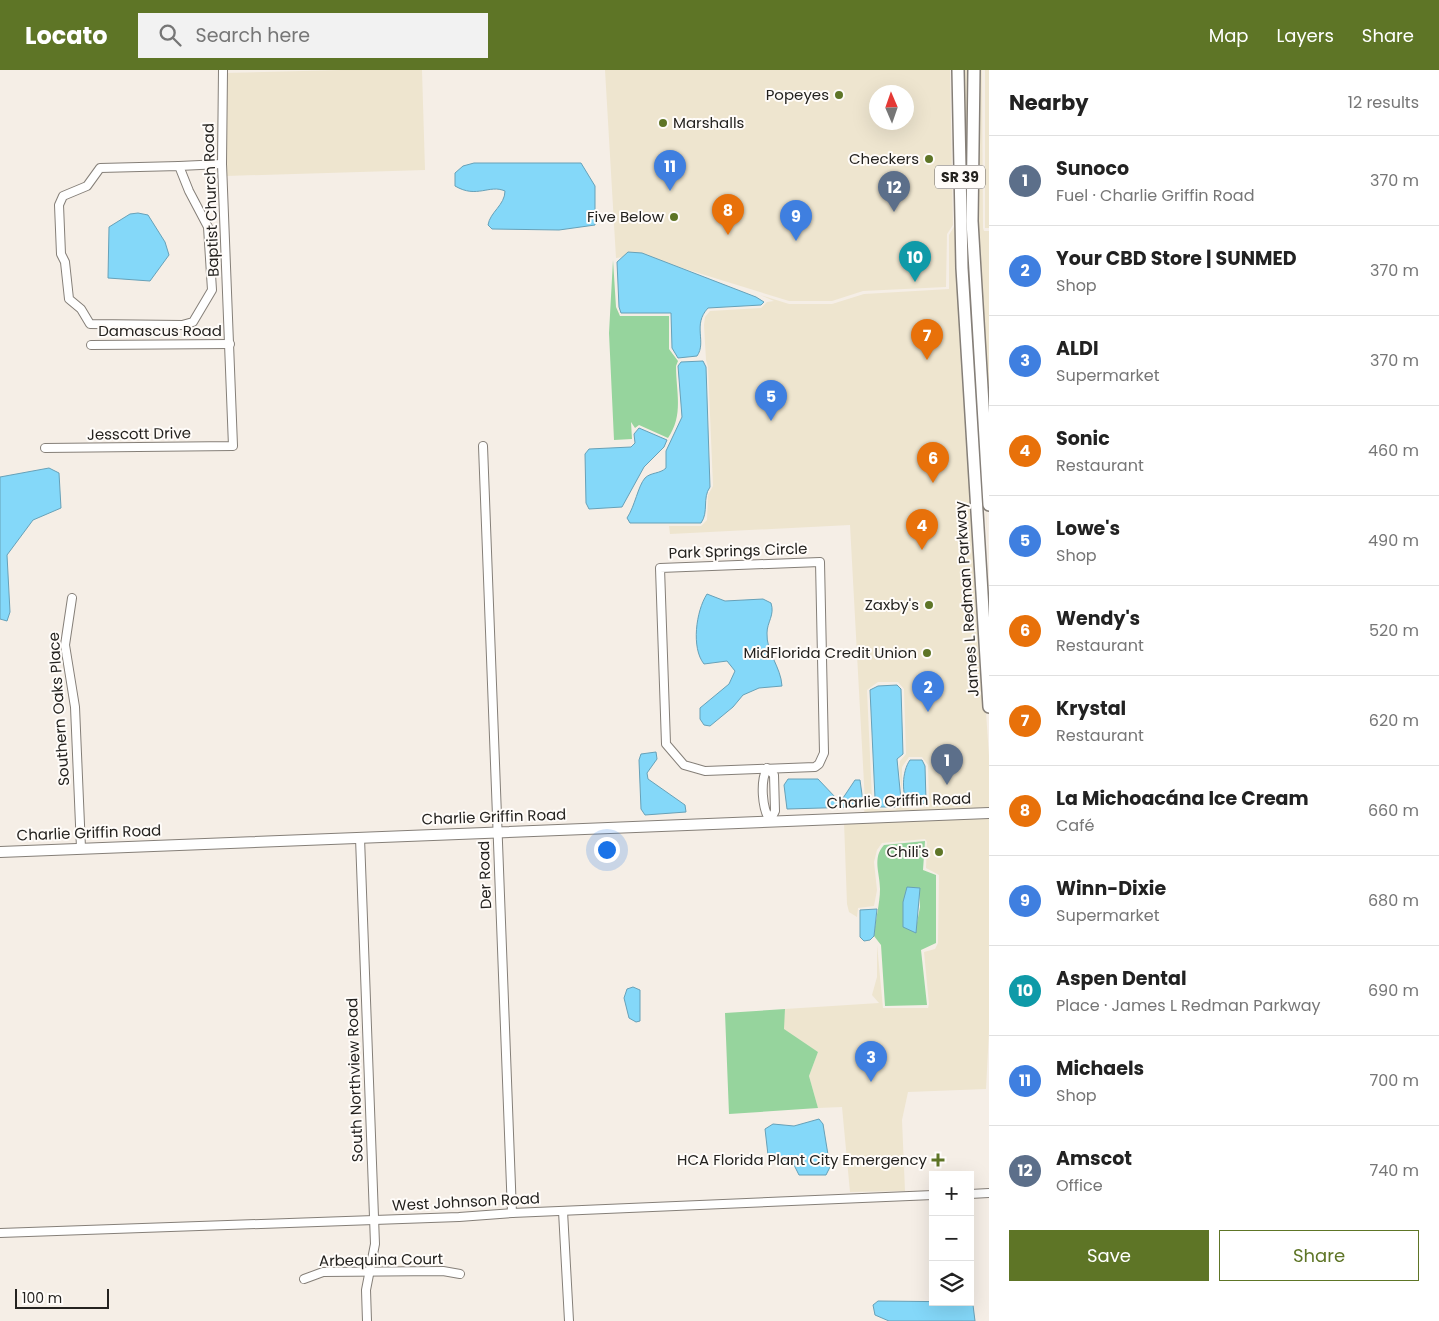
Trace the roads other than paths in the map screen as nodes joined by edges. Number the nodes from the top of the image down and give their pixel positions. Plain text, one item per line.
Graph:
1 (223, 70) edge
2 (958, 70) edge
3 (974, 70) edge
4 (959, 140) junction
5 (222, 164) junction
6 (179, 166) junction
7 (960, 199) junction
8 (973, 202) junction
9 (976, 287) junction
10 (230, 344) junction
11 (91, 345) dead end
12 (233, 446) joint
13 (483, 446) dead end
14 (45, 448) dead end
15 (989, 505) edge
16 (984, 570) edge
17 (72, 598) dead end
18 (989, 605) edge
19 (989, 707) edge
20 (767, 768) junction
21 (989, 813) edge
22 (770, 821) junction
23 (498, 832) junction
24 (360, 838) junction
25 (81, 848) junction
26 (0, 852) edge
27 (989, 1193) edge
28 (974, 1194) edge
29 (929, 1195) edge
30 (563, 1210) junction
31 (512, 1213) junction
32 (374, 1220) junction
33 (0, 1233) edge
34 (370, 1270) junction
35 (460, 1274) dead end
36 (304, 1279) dead end
37 (367, 1321) edge
38 (569, 1321) edge

1 - 5 street, Baptist Church Road
2 - 4 main road, James L Redman Parkway / SR 39
3 - 8 main road, James L Redman Parkway / SR 39
4 - 7 main road, James L Redman Parkway / SR 39
4 - 8 main road
5 - 6 street
5 - 10 street, Baptist Church Road
6 - 6 street
7 - 9 main road
7 - 16 main road, James L Redman Parkway / SR 39
8 - 9 main road, James L Redman Parkway / SR 39
9 - 15 main road, James L Redman Parkway / SR 39
10 - 11 street, Damascus Road
10 - 12 street, Baptist Church Road
12 - 14 street, Jesscott Drive
13 - 23 street, Der Road
16 - 18 main road
16 - 19 main road, James L Redman Parkway / SR 39
17 - 25 street, Southern Oaks Place
20 - 20 street, Park Springs Circle
20 - 22 street
21 - 22 street, Charlie Griffin Road
22 - 23 street, Charlie Griffin Road
23 - 24 street, Charlie Griffin Road
23 - 31 street, Der Road
24 - 25 street, Charlie Griffin Road
24 - 32 street, South Northview Road
25 - 26 street, Charlie Griffin Road
27 - 28 street
29 - 30 street, West Johnson Road
30 - 31 street, West Johnson Road
30 - 38 street
31 - 32 street, West Johnson Road
32 - 33 street, West Johnson Road
32 - 34 street, South Northview Road
34 - 35 street, Arbequina Court
34 - 36 street, Arbequina Court
34 - 37 street, South Northview Road

